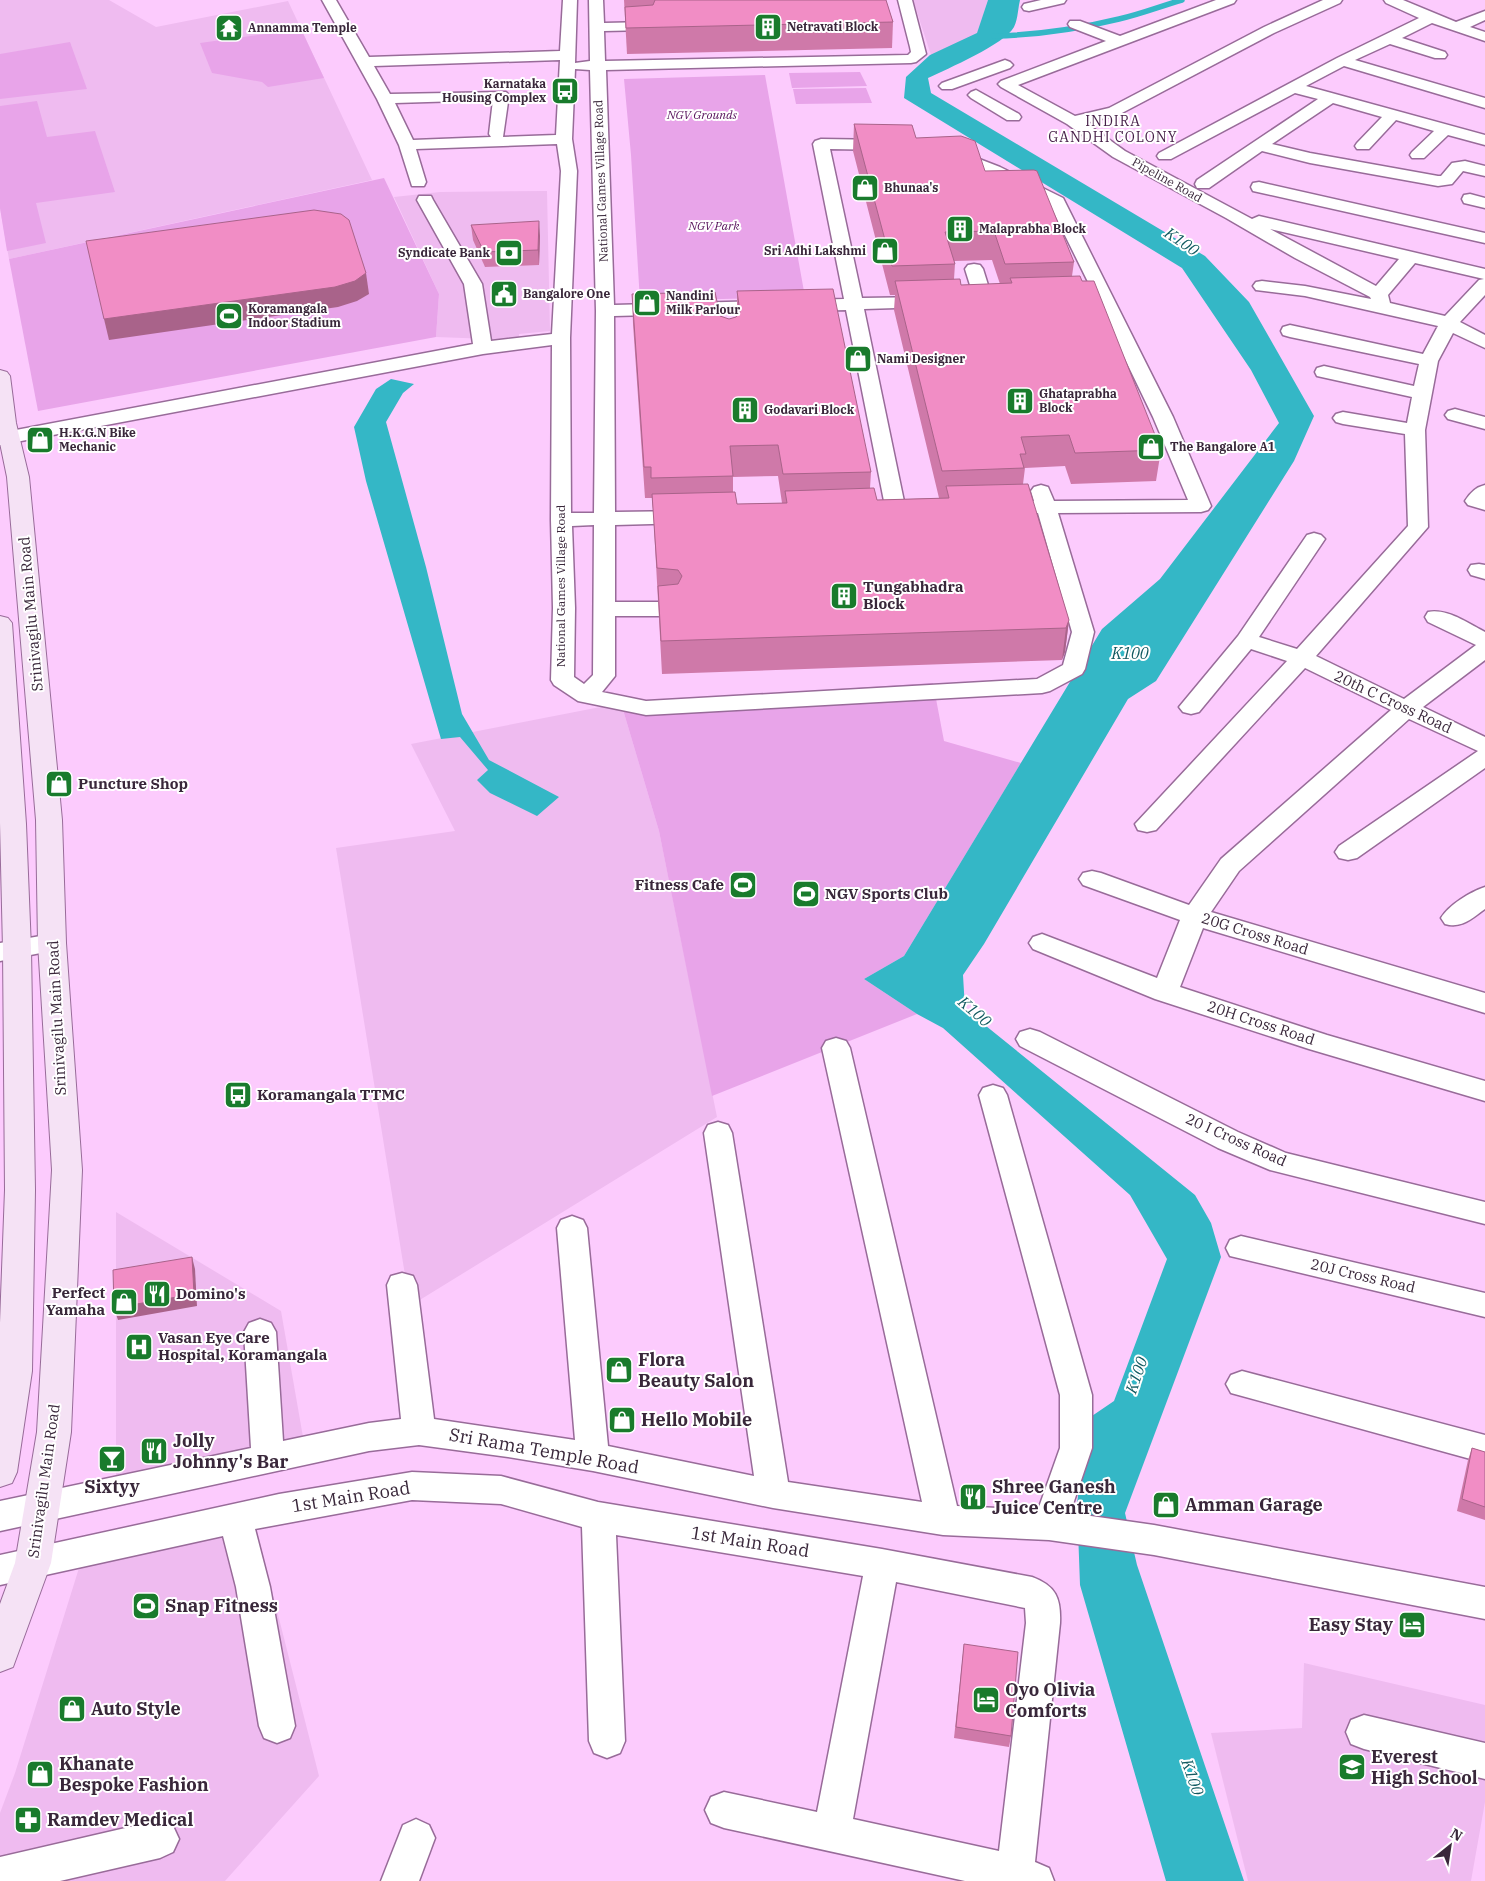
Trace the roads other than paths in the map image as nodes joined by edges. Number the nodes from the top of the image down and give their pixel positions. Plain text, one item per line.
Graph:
1 (329, 0) edge
2 (570, 0) edge
3 (596, 0) edge
4 (906, 0) edge
5 (1059, 0) edge
6 (1229, 0) edge
7 (1335, 0) edge
8 (1390, 0) edge
9 (1422, 0) edge
10 (1405, 6) junction
11 (1029, 7) dead end
12 (1485, 15) edge
13 (1431, 18) junction
14 (1075, 24) dead end
15 (648, 26) edge
16 (597, 27) junction
17 (1457, 27) junction
18 (1096, 33) junction
19 (1485, 37) edge
20 (1387, 38) junction
21 (1074, 41) dead end
22 (1119, 41) junction
23 (1440, 55) dead end
24 (567, 61) junction
25 (1342, 61) junction
26 (363, 62) junction
27 (598, 66) junction
28 (975, 71) junction
29 (1030, 75) junction
30 (1006, 84) junction
31 (947, 86) dead end
32 (1295, 88) junction
33 (1330, 98) junction
34 (385, 99) junction
35 (1485, 103) edge
36 (1392, 115) junction
37 (1013, 117) dead end
38 (1073, 121) junction
39 (1445, 129) junction
40 (497, 134) dead end
41 (564, 140) junction
42 (1485, 140) edge
43 (1258, 144) junction
44 (407, 145) junction
45 (904, 145) edge
46 (932, 146) edge
47 (1363, 146) dead end
48 (1418, 155) dead end
49 (1165, 156) dead end
50 (601, 169) junction
51 (569, 171) junction
52 (1485, 171) edge
53 (418, 182) dead end
54 (1203, 184) dead end
55 (1259, 186) dead end
56 (425, 200) dead end
57 (1232, 214) junction
58 (1485, 238) edge
59 (1410, 257) junction
60 (974, 269) edge
61 (1485, 274) edge
62 (1485, 284) edge
63 (1262, 286) dead end
64 (1104, 298) junction
65 (1047, 299) edge
66 (1380, 300) junction
67 (853, 304) junction
68 (605, 311) junction
69 (1448, 324) junction
70 (1290, 331) dead end
71 (561, 338) junction
72 (1483, 340) edge
73 (483, 348) junction
74 (1429, 361) junction
75 (1324, 372) dead end
76 (0, 376) edge
77 (1421, 392) junction
78 (1455, 415) dead end
79 (1344, 418) dead end
80 (1485, 422) edge
81 (3, 425) edge
82 (1415, 430) junction
83 (1485, 491) edge
84 (1044, 499) junction
85 (1485, 504) edge
86 (976, 509) edge
87 (896, 511) edge
88 (711, 516) edge
89 (606, 519) junction
90 (561, 520) junction
91 (1314, 539) dead end
92 (605, 609) junction
93 (670, 609) edge
94 (1436, 617) dead end
95 (0, 623) edge
96 (1246, 640) junction
97 (1485, 641) edge
98 (1485, 649) edge
99 (1302, 658) junction
100 (586, 696) junction
101 (1191, 707) dead end
102 (1408, 707) junction
103 (1485, 746) edge
104 (1485, 757) edge
105 (49, 820) junction
106 (1147, 824) dead end
107 (7, 825) edge
108 (1348, 852) dead end
109 (1092, 879) dead end
110 (1485, 896) edge
111 (1195, 916) junction
112 (1454, 918) dead end
113 (52, 943) junction
114 (1042, 943) dead end
115 (8, 950) edge
116 (1165, 992) junction
117 (1485, 1003) edge
118 (1030, 1039) dead end
119 (836, 1048) dead end
120 (1485, 1091) edge
121 (993, 1095) dead end
122 (718, 1133) dead end
123 (1485, 1213) edge
124 (572, 1228) dead end
125 (1241, 1248) dead end
126 (402, 1285) dead end
127 (1485, 1305) edge
128 (260, 1332) dead end
129 (1242, 1384) dead end
130 (419, 1431) junction
131 (1485, 1449) edge
132 (593, 1457) junction
133 (268, 1460) junction
134 (0, 1472) edge
135 (773, 1494) junction
136 (42, 1506) junction
137 (0, 1516) edge
138 (598, 1517) junction
139 (235, 1520) junction
140 (943, 1520) junction
141 (1063, 1527) junction
142 (882, 1564) junction
143 (17, 1566) edge
144 (1485, 1603) edge
145 (0, 1654) edge
146 (277, 1726) dead end
147 (1364, 1732) dead end
148 (607, 1741) dead end
149 (1485, 1761) edge
150 (724, 1810) dead end
151 (832, 1834) junction
152 (416, 1838) dead end
153 (160, 1839) dead end
154 (0, 1876) edge
155 (1025, 1877) edge
156 (400, 1881) edge

1 - 26 street
2 - 24 street, National Games Village Road
3 - 16 street, National Games Village Road
4 - 27 street
5 - 11 street
6 - 22 street
7 - 38 street
8 - 10 street
9 - 10 street
10 - 13 street
12 - 17 street
13 - 17 street
13 - 20 street
14 - 18 street
15 - 16 street
16 - 27 street, National Games Village Road
17 - 19 street
18 - 21 street
18 - 22 street
20 - 23 street
20 - 25 street
22 - 29 street
24 - 26 street
24 - 27 street
24 - 41 street, National Games Village Road
25 - 32 street
25 - 35 street
26 - 34 street
27 - 50 street, National Games Village Road
28 - 29 street
28 - 30 street, Pipeline Road
28 - 31 street
29 - 30 street
30 - 37 street
30 - 38 street, Pipeline Road
32 - 33 street
32 - 49 street
33 - 36 street
33 - 43 street
34 - 40 street
34 - 44 street
36 - 39 street
36 - 47 street
38 - 57 street, Pipeline Road
39 - 42 street
39 - 48 street
41 - 44 street
41 - 51 street, National Games Village Road
43 - 52 street
43 - 54 street
44 - 53 street
45 - 67 street
46 - 64 street
50 - 51 street
50 - 68 street, National Games Village Road
51 - 71 street, National Games Village Road
55 - 58 street
56 - 73 street
57 - 59 street
57 - 66 street, Pipeline Road
59 - 61 street
59 - 66 street
60 - 67 street
62 - 69 street
63 - 66 street
64 - 65 street
64 - 84 street
66 - 69 street, Pipeline Road
67 - 68 street
67 - 87 street
68 - 89 street, National Games Village Road
69 - 72 street, Pipeline Road
69 - 74 street
70 - 74 street
71 - 73 street
71 - 90 street, National Games Village Road
73 - 81 street
74 - 77 street
75 - 77 street
76 - 81 main road, Srinivagilu Main Road
77 - 82 street
78 - 80 street
79 - 82 street
81 - 105 main road, Srinivagilu Main Road
82 - 99 street
83 - 85 street
84 - 86 street
84 - 100 street
88 - 89 street
89 - 90 street
89 - 92 street, National Games Village Road
90 - 100 street, National Games Village Road
91 - 96 street
92 - 93 street
92 - 100 street, National Games Village Road
94 - 97 street
95 - 107 main road
96 - 99 street, 20th C Cross Road
96 - 101 street
98 - 102 street, 20G Cross Road
99 - 102 street, 20th C Cross Road
99 - 106 street
102 - 103 street, 20th C Cross Road
102 - 111 street, 20G Cross Road
104 - 108 street
105 - 107 main road
105 - 113 main road, Srinivagilu Main Road
107 - 115 main road
109 - 111 street
110 - 112 street
111 - 116 street
111 - 117 street, 20G Cross Road
113 - 115 street
113 - 136 main road, Srinivagilu Main Road
114 - 116 street, 20H Cross Road
115 - 134 main road
116 - 120 street, 20H Cross Road
118 - 123 street, 20 I Cross Road
119 - 140 street
121 - 141 street
122 - 135 street
124 - 132 street
125 - 127 street, 20J Cross Road
126 - 130 street
128 - 133 street
129 - 131 street
130 - 132 street, Sri Rama Temple Road
130 - 133 street, Sri Rama Temple Road
132 - 135 street, Sri Rama Temple Road
133 - 136 street, Sri Rama Temple Road
135 - 140 street, Sri Rama Temple Road
136 - 137 street, Sri Rama Temple Road
136 - 143 main road, Srinivagilu Main Road
138 - 139 street, 1st Main Road
138 - 142 street, 1st Main Road
138 - 148 street
139 - 143 street, 1st Main Road
139 - 146 street
140 - 141 street, Sri Rama Temple Road
141 - 144 street, Sri Rama Temple Road
142 - 151 street
142 - 155 street, 1st Main Road
143 - 145 main road, Srinivagilu Main Road
147 - 149 street
150 - 151 street
151 - 155 street
152 - 156 street
153 - 154 street

